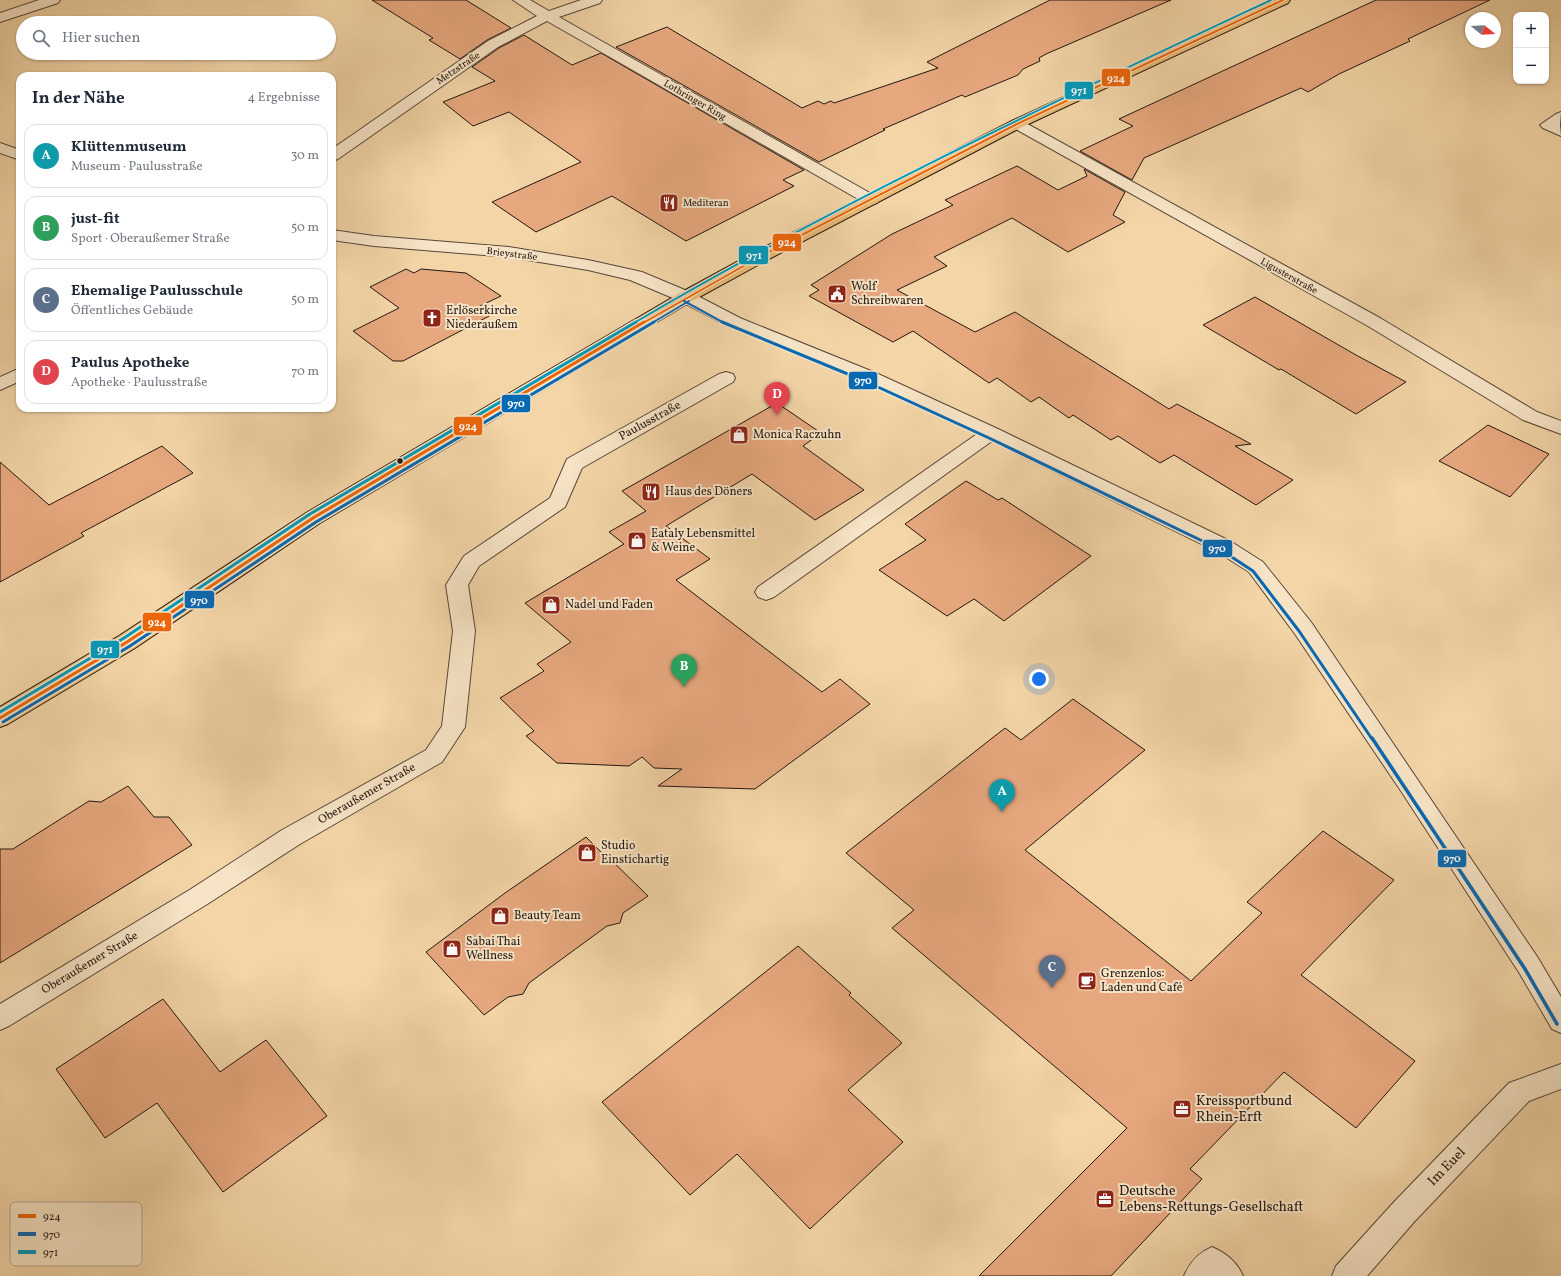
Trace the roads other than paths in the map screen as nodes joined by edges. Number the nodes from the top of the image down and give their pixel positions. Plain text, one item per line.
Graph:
1 (53, 0) edge
2 (520, 0) edge
3 (595, 0) edge
4 (1283, 0) edge
5 (547, 16) junction
6 (0, 18) edge
7 (1561, 117) edge
8 (1017, 124) junction
9 (1561, 131) edge
10 (0, 148) edge
11 (336, 153) edge
12 (16, 154) edge
13 (871, 200) junction
14 (336, 236) edge
15 (686, 297) junction
16 (16, 376) edge
17 (726, 378) dead end
18 (0, 384) edge
19 (1561, 428) edge
20 (991, 433) junction
21 (574, 464) joint
22 (766, 592) dead end
23 (0, 718) edge
24 (0, 1018) edge
25 (1561, 1021) edge
26 (1561, 1076) edge
27 (1199, 1276) edge
28 (1228, 1276) edge
29 (1347, 1276) edge

1 - 6 street
2 - 5 street, Lothringer Ring
3 - 5 street, Metzstraße
4 - 8 main road
5 - 11 street, Metzstraße
5 - 13 street, Lothringer Ring
7 - 9 street
8 - 13 main road
8 - 19 street, Ligusterstraße
10 - 12 street
13 - 15 main road
14 - 15 street, Brieystraße
15 - 20 street
15 - 23 main road
16 - 18 street
17 - 21 street, Paulusstraße
20 - 22 street
20 - 25 street
21 - 24 street, Oberaußemer Straße
26 - 29 street, Im Euel
27 - 28 street

